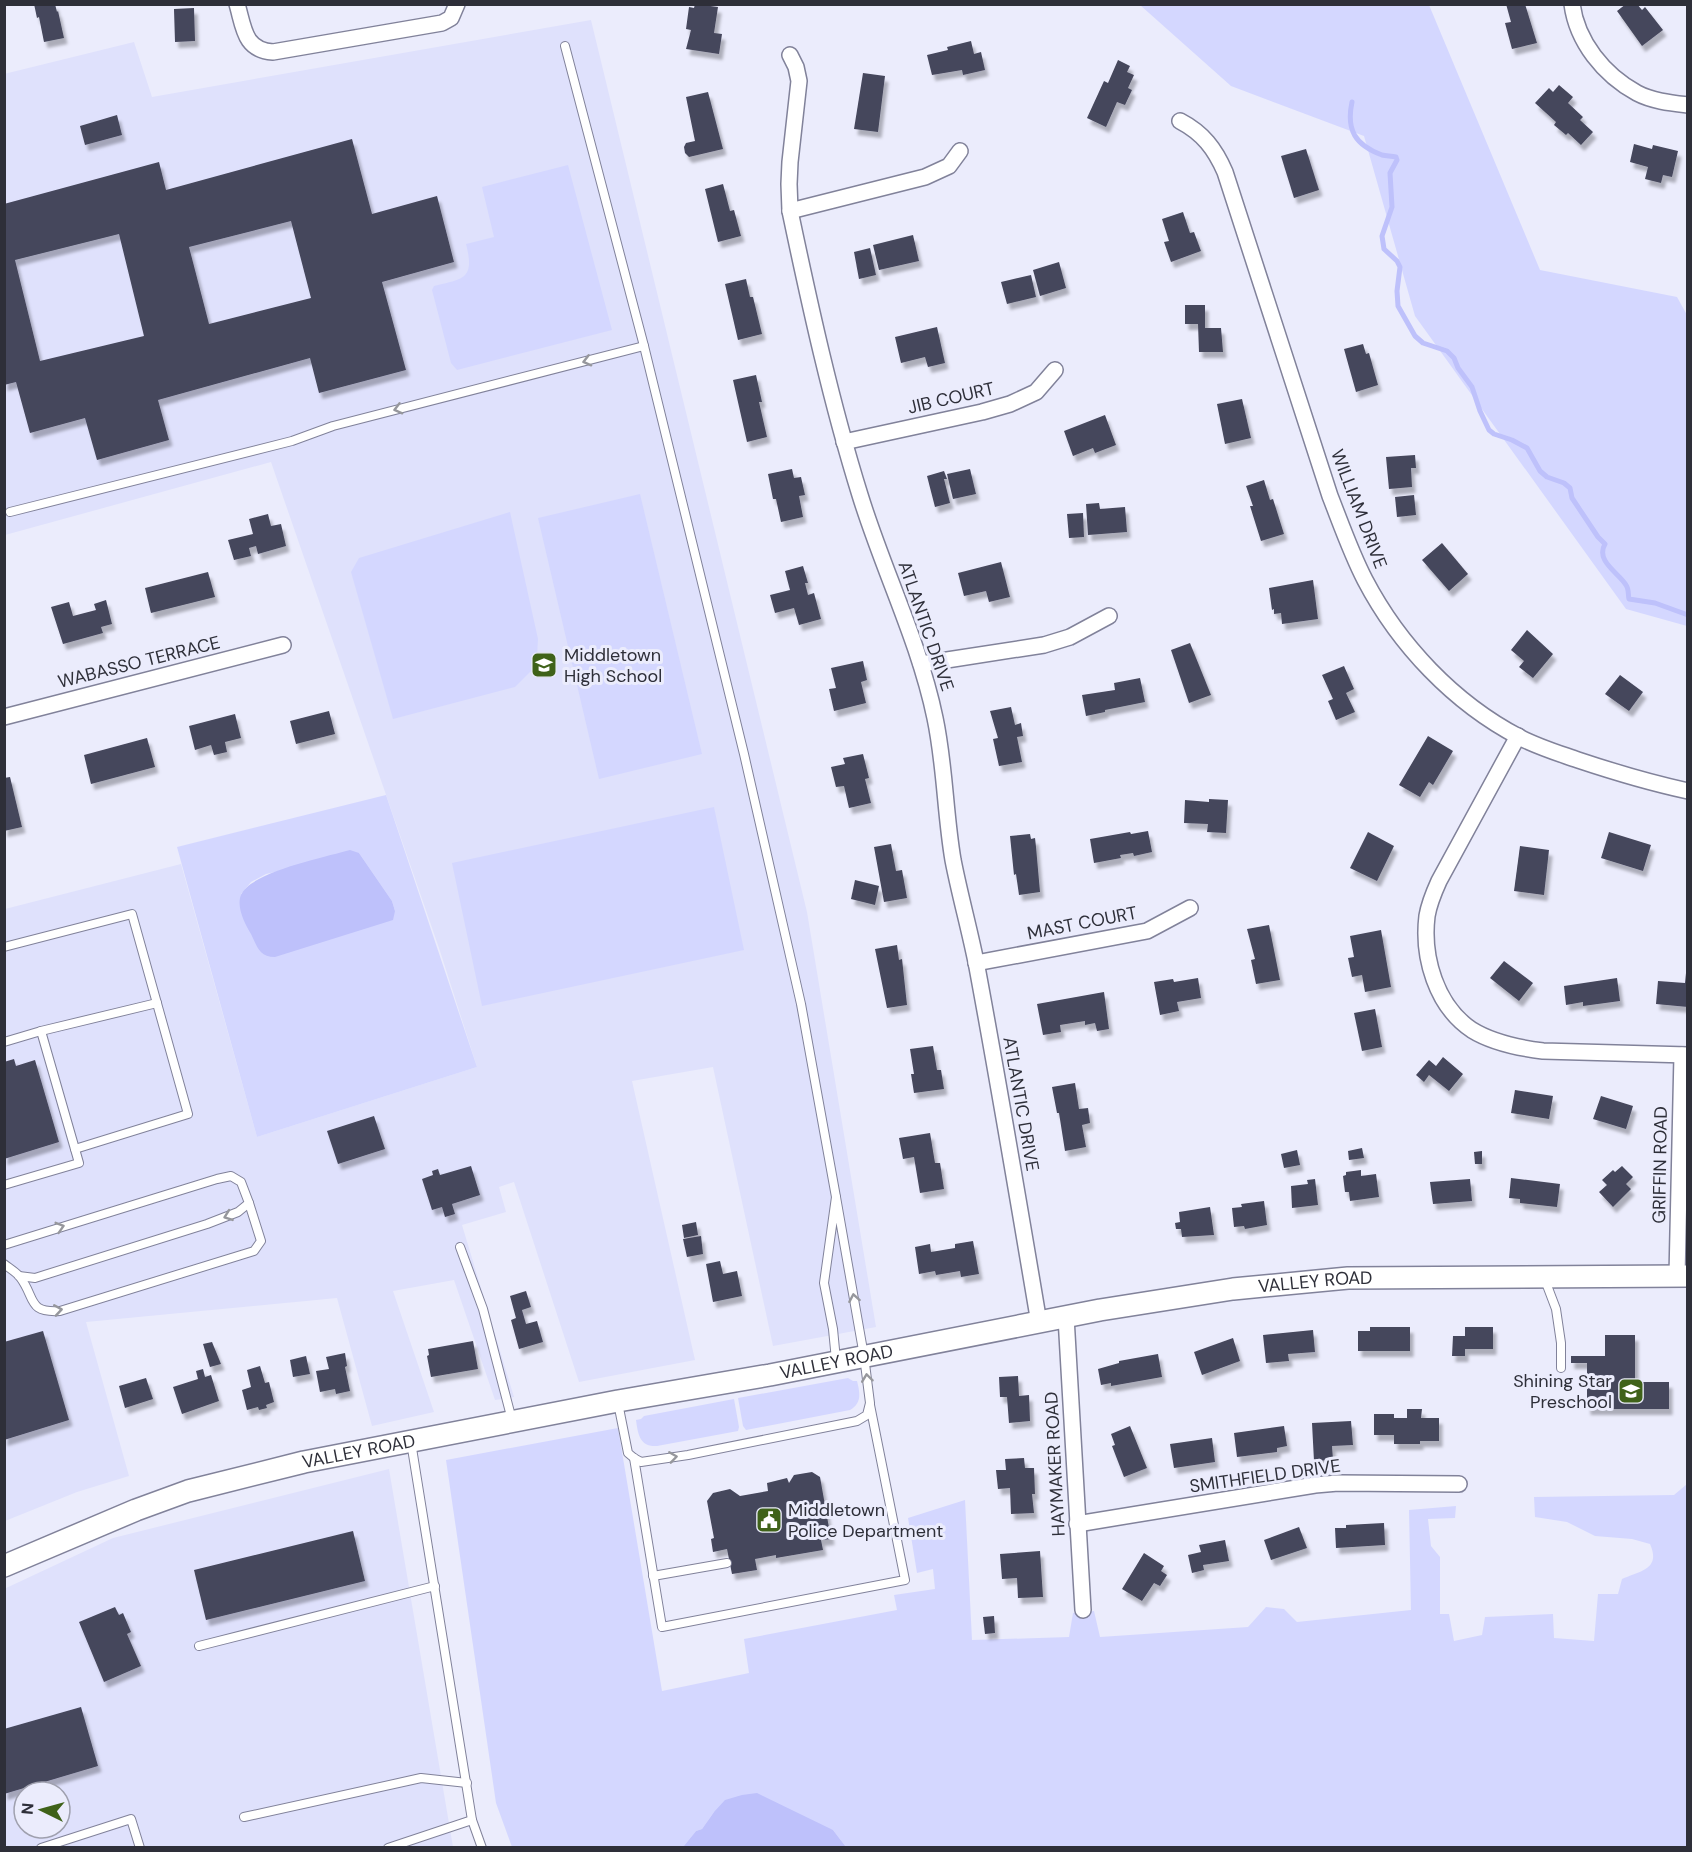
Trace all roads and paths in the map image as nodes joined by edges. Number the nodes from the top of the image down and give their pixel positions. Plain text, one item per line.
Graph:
1 (237, 4) edge
2 (457, 4) edge
3 (1572, 4) edge
4 (565, 46) dead end
5 (790, 55) dead end
6 (1688, 105) edge
7 (1180, 121) dead end
8 (960, 151) dead end
9 (790, 211) junction
10 (644, 346) junction
11 (1055, 370) dead end
12 (844, 442) junction
13 (10, 512) dead end
14 (1109, 616) dead end
15 (283, 645) dead end
16 (921, 664) junction
17 (4, 717) edge
18 (1518, 736) junction
19 (1688, 791) edge
20 (1190, 908) dead end
21 (4, 947) edge
22 (976, 963) junction
23 (157, 1003) junction
24 (41, 1031) junction
25 (4, 1042) edge
26 (1685, 1055) edge
27 (75, 1149) junction
28 (4, 1185) edge
29 (836, 1197) junction
30 (249, 1203) junction
31 (4, 1245) edge
32 (460, 1247) dead end
33 (4, 1264) edge
34 (19, 1276) junction
35 (1544, 1276) junction
36 (1682, 1276) edge
37 (1066, 1317) junction
38 (1039, 1323) junction
39 (864, 1356) junction
40 (836, 1360) junction
41 (1561, 1368) dead end
42 (618, 1401) junction
43 (870, 1403) junction
44 (512, 1421) junction
45 (411, 1440) junction
46 (634, 1458) junction
47 (1459, 1484) dead end
48 (1077, 1524) junction
49 (727, 1563) dead end
50 (4, 1566) edge
51 (653, 1576) junction
52 (435, 1586) junction
53 (1083, 1610) dead end
54 (200, 1646) dead end
55 (467, 1783) junction
56 (244, 1817) dead end
57 (472, 1820) junction
58 (41, 1848) edge
59 (140, 1848) edge
60 (388, 1848) edge
61 (482, 1848) edge

1 - 2 street
3 - 6 street
4 - 10 lane
5 - 9 street, ATLANTIC DRIVE
7 - 18 street, WILLIAM DRIVE
8 - 9 street
9 - 12 street, ATLANTIC DRIVE
10 -> 13 lane
10 - 29 lane
11 - 12 street, JIB COURT
12 - 16 street, ATLANTIC DRIVE
14 - 16 street
15 - 17 street, WABASSO TERRACE
16 - 22 street, ATLANTIC DRIVE
18 - 19 street, WILLIAM DRIVE
18 - 26 street
20 - 22 street, MAST COURT
21 - 23 lane
22 - 38 street, ATLANTIC DRIVE
23 - 24 lane
23 - 27 lane
24 - 25 lane
24 - 27 lane
26 - 36 street, GRIFFIN ROAD
27 - 28 lane
39 -> 29 lane
29 - 40 lane
31 -> 30 lane
30 -> 34 lane
34 -> 30 lane
32 - 44 lane
33 - 34 lane
35 - 36 main road, VALLEY ROAD
35 - 37 main road, VALLEY ROAD
35 - 41 lane
37 - 38 main road, VALLEY ROAD
37 - 48 street, HAYMAKER ROAD
38 - 39 main road, VALLEY ROAD
39 - 40 main road, VALLEY ROAD
43 -> 39 lane
40 - 42 main road, VALLEY ROAD
42 - 44 main road, VALLEY ROAD
42 - 46 lane
46 -> 43 lane
43 - 51 lane
44 - 45 main road, VALLEY ROAD
45 - 50 main road, VALLEY ROAD
45 - 52 lane
46 - 51 lane
47 - 48 street, SMITHFIELD DRIVE
48 - 53 street, HAYMAKER ROAD
49 - 51 lane
52 - 54 lane
52 - 55 lane
55 - 56 lane
55 - 57 lane
57 - 60 lane
57 - 61 lane
58 - 59 lane

